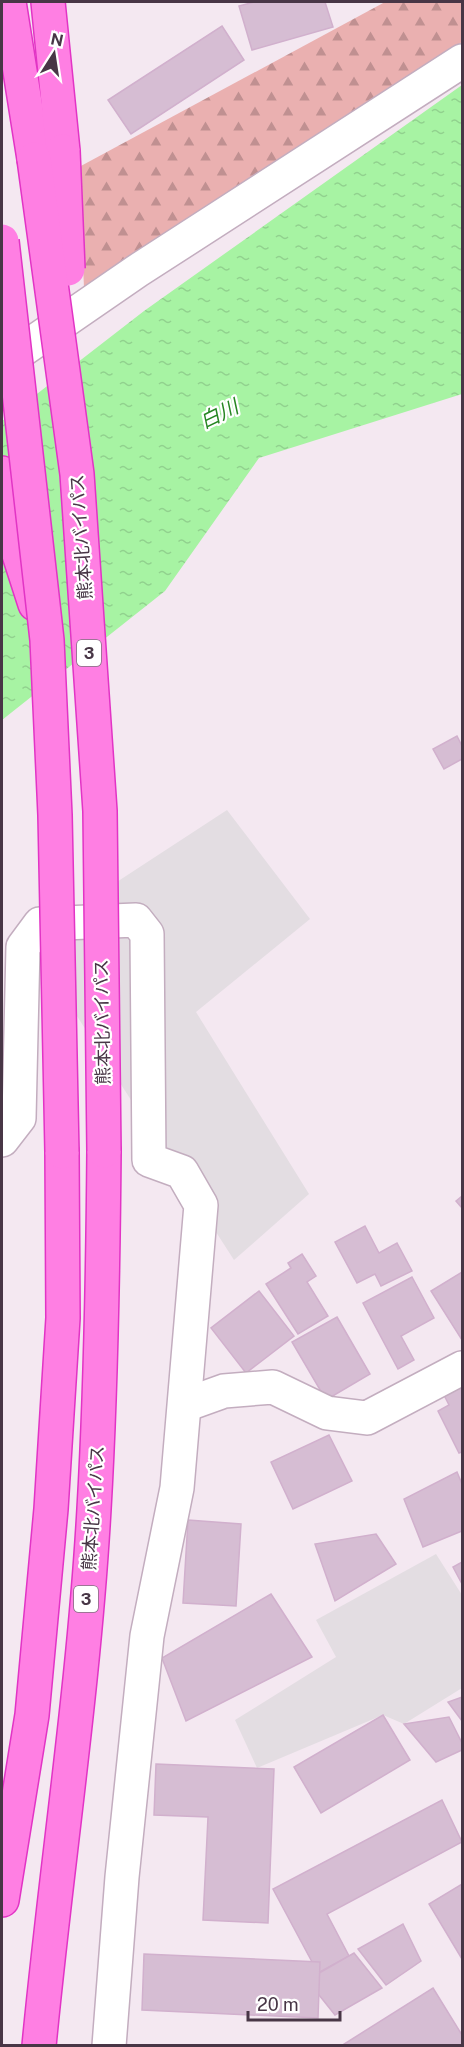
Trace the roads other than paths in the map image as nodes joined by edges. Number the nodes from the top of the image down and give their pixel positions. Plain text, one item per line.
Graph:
1 (9, 2) edge
2 (48, 2) edge
3 (462, 61) edge
4 (49, 155) junction
5 (2, 242) edge
6 (2, 364) edge
7 (2, 473) edge
8 (47, 640) junction
9 (7, 1125) edge
10 (462, 1368) edge
11 (184, 1405) junction
12 (2, 1900) edge
13 (39, 2046) edge
14 (109, 2046) edge

1 - 4 highway, 熊本北バイパス / 3
2 - 4 highway, 3
3 - 6 street
4 - 13 highway, 熊本北バイパス / 3, bridge
5 - 8 highway, bridge
7 - 8 highway, bridge
8 - 12 highway, bridge
9 - 11 street
10 - 11 street
11 - 14 street

